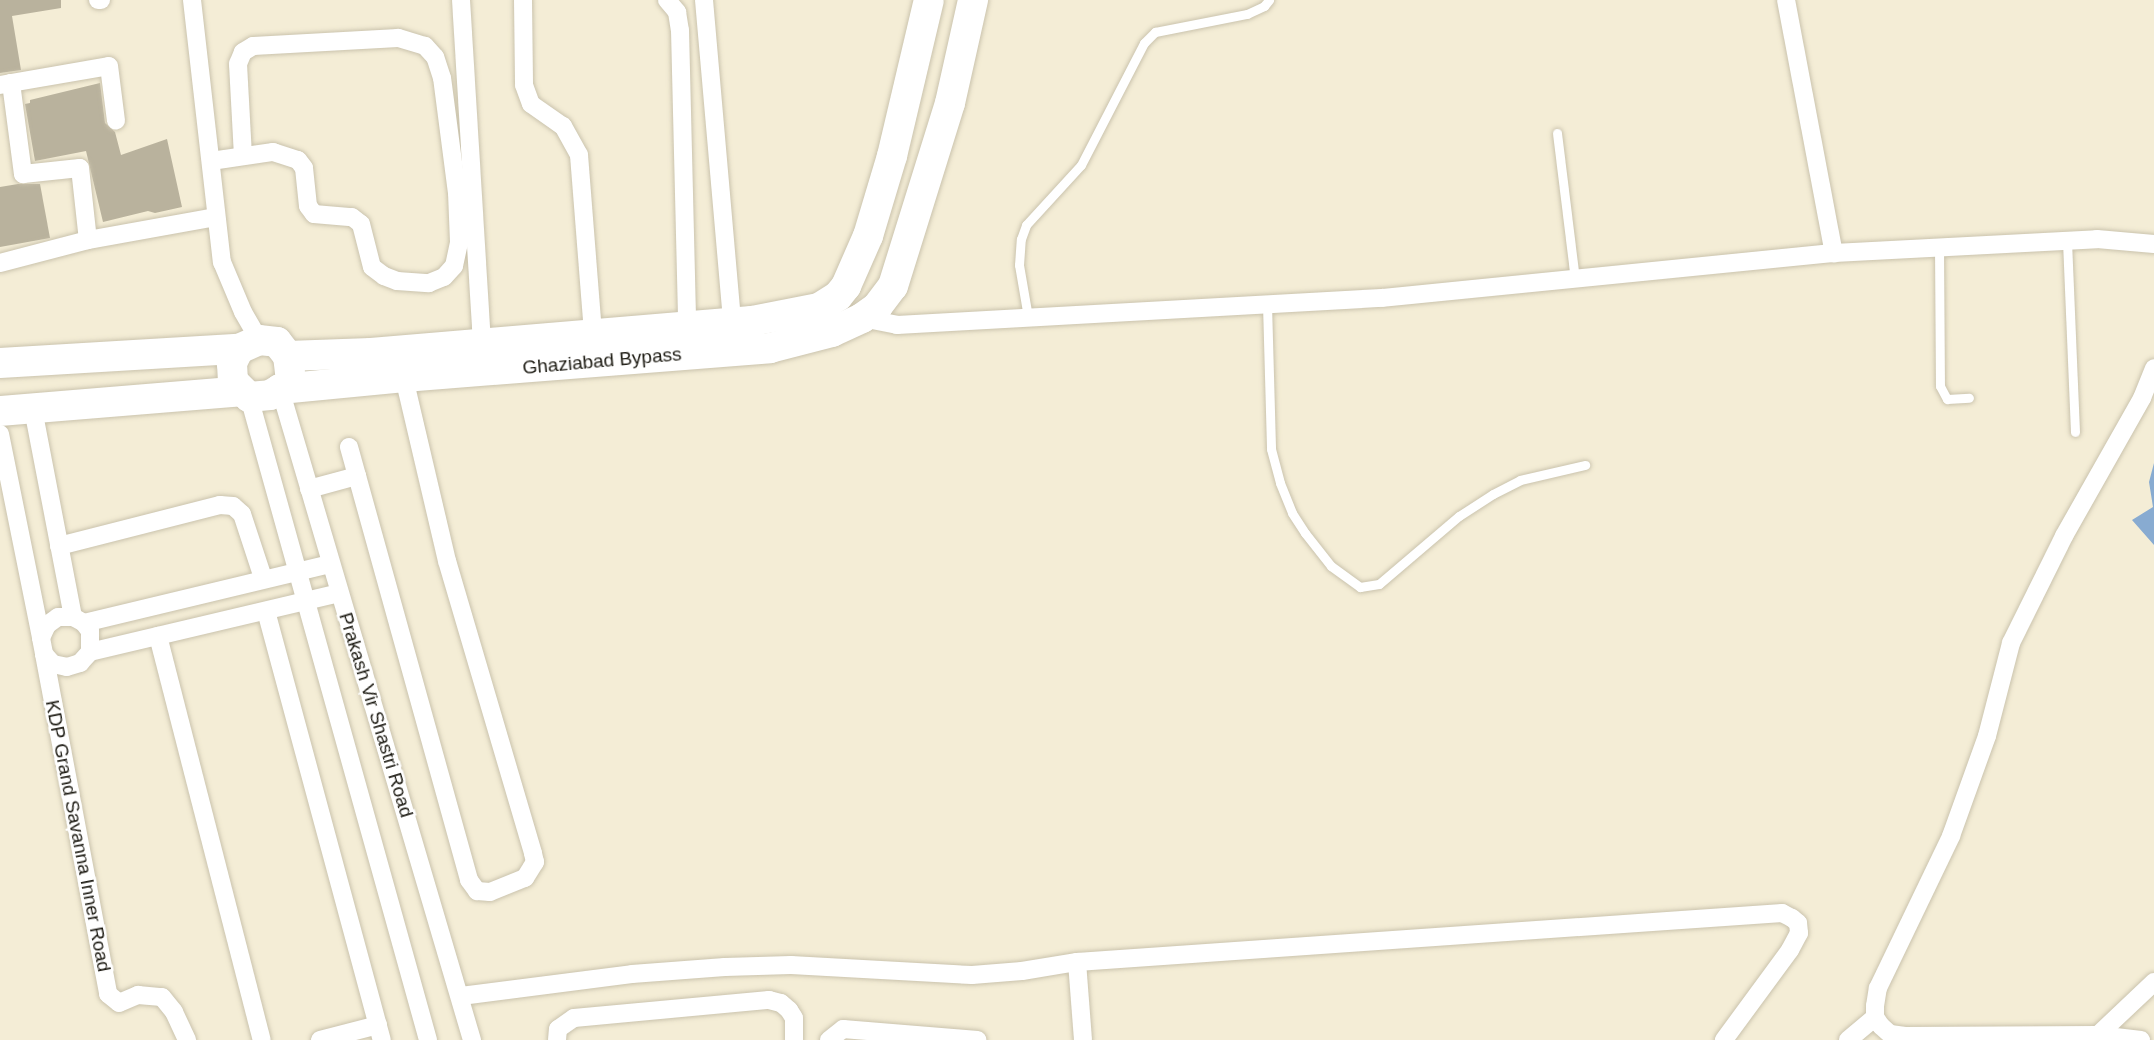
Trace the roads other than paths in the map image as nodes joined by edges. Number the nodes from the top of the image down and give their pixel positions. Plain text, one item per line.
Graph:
1 (192, 0) edge
2 (461, 0) edge
3 (523, 0) edge
4 (667, 0) edge
5 (704, 0) edge
6 (929, 0) edge
7 (1269, 0) edge
8 (1786, 0) edge
9 (967, 1) edge
10 (919, 45) junction
11 (961, 54) junction
12 (5, 84) edge
13 (116, 121) dead end
14 (1557, 133) dead end
15 (243, 155) junction
16 (211, 160) junction
17 (216, 217) junction
18 (88, 240) junction
19 (2067, 241) junction
20 (2154, 244) edge
21 (1939, 247) junction
22 (1833, 253) junction
23 (0, 263) edge
24 (1575, 279) junction
25 (1267, 304) junction
26 (1028, 317) junction
27 (862, 318) junction
28 (732, 322) junction
29 (687, 326) junction
30 (593, 334) junction
31 (482, 342) junction
32 (249, 344) junction
33 (288, 356) junction
34 (0, 363) edge
35 (2154, 368) edge
36 (404, 377) junction
37 (280, 389) junction
38 (245, 394) junction
39 (1969, 398) dead end
40 (33, 409) junction
41 (0, 411) edge
42 (2075, 432) dead end
43 (0, 434) edge
44 (349, 447) dead end
45 (1585, 465) dead end
46 (3, 468) edge
47 (357, 476) junction
48 (309, 489) junction
49 (59, 546) junction
50 (330, 564) junction
51 (297, 573) junction
52 (263, 578) junction
53 (339, 593) junction
54 (304, 602) junction
55 (266, 611) junction
56 (78, 620) junction
57 (158, 636) junction
58 (42, 646) junction
59 (90, 652) junction
60 (1077, 962) junction
61 (2154, 982) edge
62 (461, 996) junction
63 (1875, 1017) junction
64 (380, 1033) edge
65 (2067, 1038) edge
66 (2099, 1038) edge
67 (187, 1040) edge
68 (262, 1040) edge
69 (320, 1040) edge
70 (428, 1040) edge
71 (472, 1040) edge
72 (557, 1040) edge
73 (794, 1040) edge
74 (829, 1040) edge
75 (978, 1040) edge
76 (1083, 1040) edge
77 (1720, 1040) edge
78 (1848, 1040) edge
79 (2141, 1040) edge

1 - 16 street
2 - 31 street
3 - 30 street
4 - 29 street
5 - 28 street
6 - 10 highway, Ghaziabad Bypass
7 - 26 lane
8 - 22 street
9 - 11 highway, Ghaziabad Bypass
10 - 11 highway
10 - 28 highway, Ghaziabad Bypass
11 - 27 highway, Ghaziabad Bypass
12 - 13 street
12 - 18 street
14 - 24 lane
15 - 15 street
15 - 16 street
16 - 17 street
17 - 18 street
17 - 32 street
18 - 23 street
19 - 20 street
19 - 21 street
19 - 42 lane
21 - 22 street
21 - 39 lane
22 - 24 street
24 - 25 street
25 - 26 street
25 - 45 lane
26 - 27 street
27 - 36 highway, Ghaziabad Bypass
28 - 29 highway, Ghaziabad Bypass
29 - 30 highway, Ghaziabad Bypass
30 - 31 highway, Ghaziabad Bypass
31 - 33 highway, Ghaziabad Bypass
32 - 33 highway
32 - 34 highway
32 - 38 highway
33 - 37 highway
35 - 63 street
36 - 37 highway, Ghaziabad Bypass
36 - 47 street
37 - 38 highway, Ghaziabad Bypass
37 - 48 street, Prakash Vir Shastri Road
38 - 40 highway, Ghaziabad Bypass
38 - 51 street, Prakash Vir Shastri Road
40 - 41 highway, Ghaziabad Bypass
40 - 49 street
43 - 46 street
44 - 47 street
46 - 58 street
47 - 48 street
48 - 50 street, Prakash Vir Shastri Road
49 - 52 street
49 - 56 street
50 - 51 street
50 - 53 street, Prakash Vir Shastri Road
51 - 52 street
51 - 54 street, Prakash Vir Shastri Road
52 - 56 street
53 - 54 street
53 - 62 street, Prakash Vir Shastri Road
54 - 55 street
54 - 70 street, Prakash Vir Shastri Road
55 - 57 street
55 - 64 street
56 - 58 street
56 - 59 street
57 - 59 street
57 - 68 street
58 - 59 street
58 - 67 street, KDP Grand Savanna Inner Road
60 - 62 street
60 - 76 street
60 - 77 street
61 - 66 street
62 - 71 street, Prakash Vir Shastri Road
63 - 65 street
63 - 78 street
64 - 69 street
65 - 66 street
66 - 79 street
72 - 73 street
74 - 75 street

